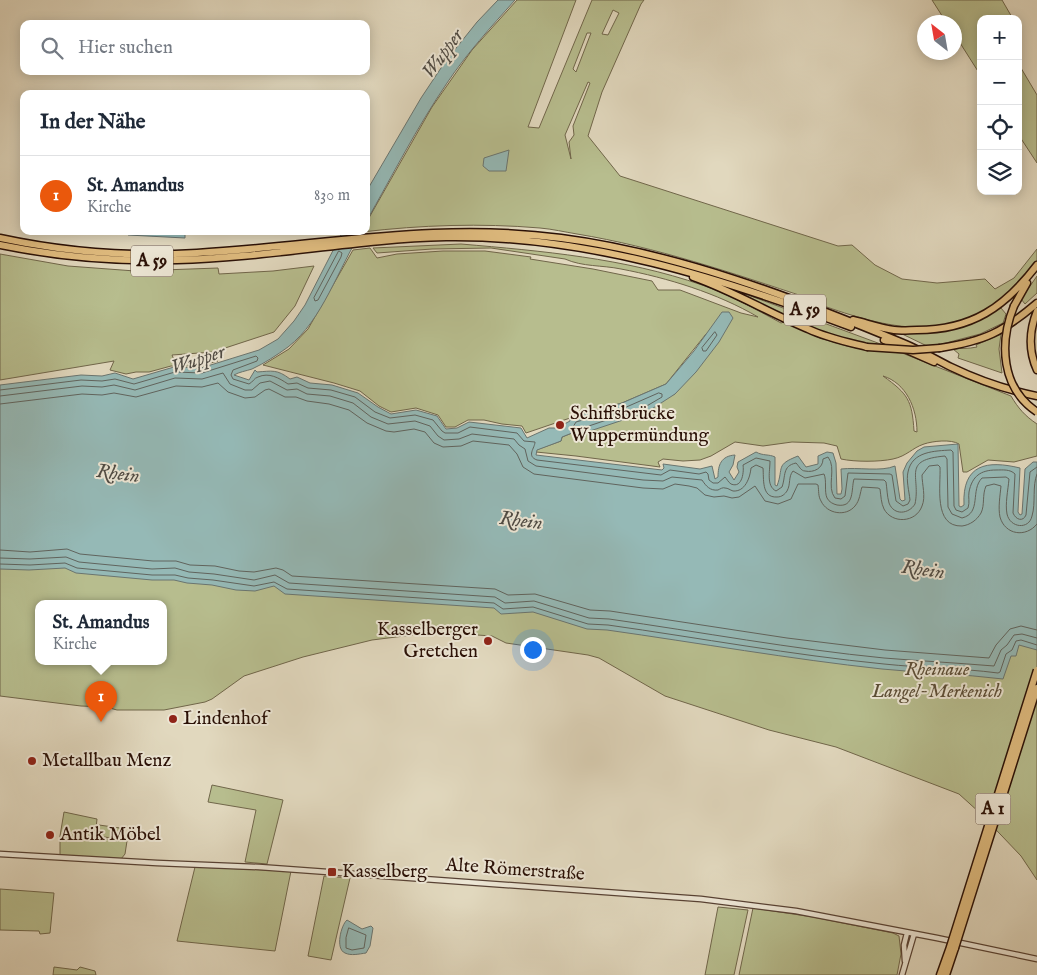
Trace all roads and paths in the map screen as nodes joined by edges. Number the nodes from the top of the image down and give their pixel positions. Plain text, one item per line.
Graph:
1 (392, 237) junction
2 (0, 238) edge
3 (0, 245) edge
4 (306, 246) junction
5 (642, 260) junction
6 (1037, 266) edge
7 (1037, 303) edge
8 (1037, 311) edge
9 (835, 315) junction
10 (1037, 370) edge
11 (1037, 397) edge
12 (1037, 412) edge
13 (1037, 670) edge
14 (1037, 688) edge
15 (0, 854) edge
16 (906, 932) junction
17 (914, 934) junction
18 (952, 948) junction
19 (1037, 958) edge
20 (905, 962) junction
21 (902, 975) edge
22 (940, 975) edge
23 (946, 975) edge

1 - 4 highway, A 59
1 - 5 highway, A 59
1 - 9 highway, A 59
2 - 4 highway, A 59
3 - 4 highway, A 59
5 - 7 highway, bridge
5 - 11 highway, A 59
6 - 9 highway, A 59
6 - 12 highway, bridge
8 - 10 highway
9 - 11 highway, A 59
13 - 18 highway, A 1, bridge
14 - 18 highway, A 1, bridge
15 - 16 street, Alte Römerstraße
16 - 17 street, Alte Römerstraße
16 - 20 street
17 - 19 street, Alte Römerstraße
17 - 20 street
18 - 22 highway, A 1
18 - 23 highway, A 1
20 - 21 street

